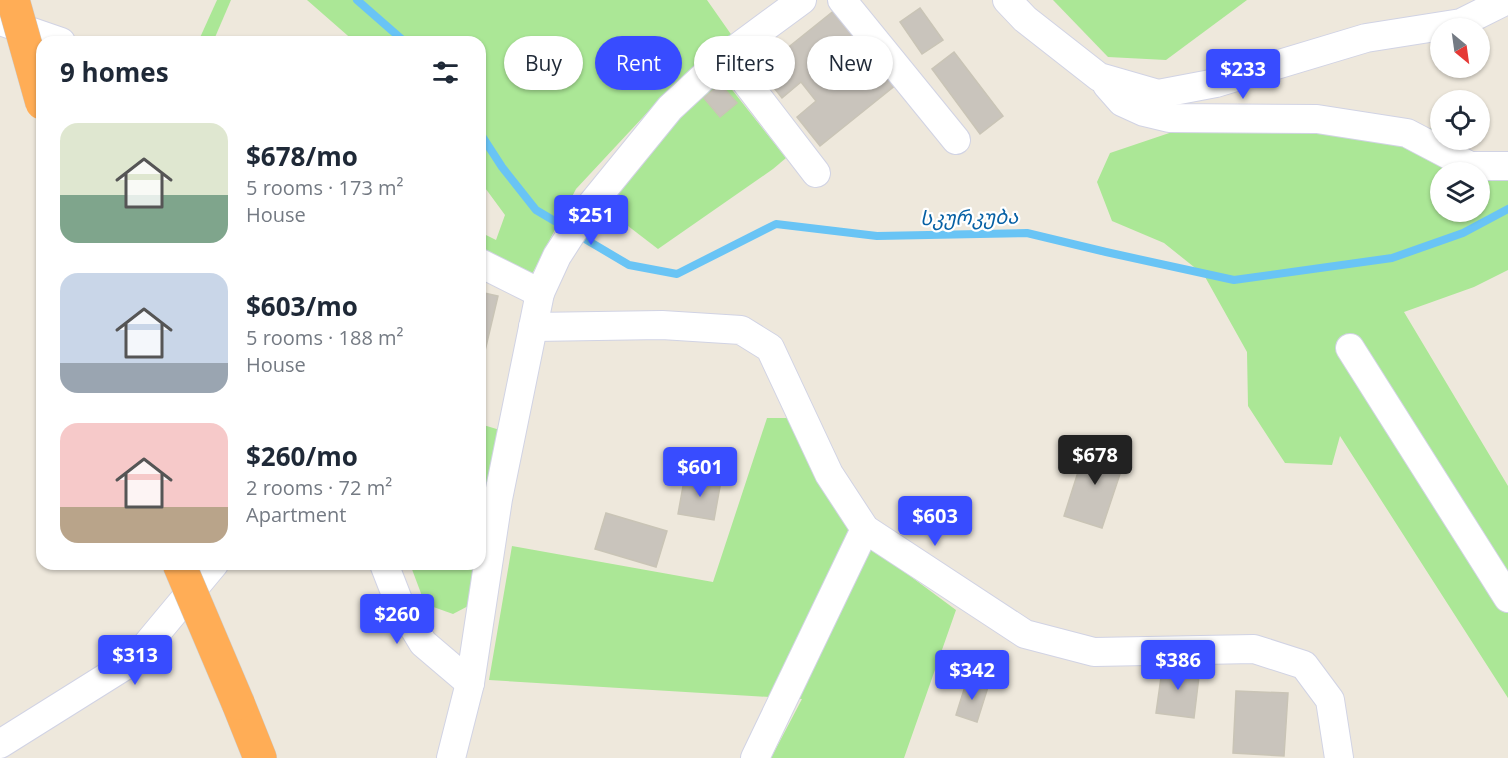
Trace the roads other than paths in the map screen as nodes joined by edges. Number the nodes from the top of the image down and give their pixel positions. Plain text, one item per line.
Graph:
1 (13, 0) edge
2 (802, 0) edge
3 (842, 0) edge
4 (1007, 0) edge
5 (1507, 0) edge
6 (0, 21) edge
7 (44, 36) edge
8 (753, 36) edge
9 (1099, 77) junction
10 (36, 82) edge
11 (694, 86) edge
12 (752, 90) edge
13 (956, 140) dead end
14 (1508, 166) edge
15 (816, 173) dead end
16 (486, 266) edge
17 (540, 292) junction
18 (534, 327) junction
19 (1350, 348) dead end
20 (865, 529) junction
21 (182, 570) edge
22 (209, 570) edge
23 (386, 570) edge
24 (1508, 598) edge
25 (470, 683) junction
26 (0, 744) edge
27 (258, 752) edge
28 (452, 758) edge
29 (756, 758) edge
30 (1339, 758) edge

1 - 10 highway, bridge
2 - 8 street
3 - 13 street
4 - 9 street
5 - 9 street
6 - 7 street
9 - 14 street
11 - 17 street
12 - 15 street
16 - 17 street
17 - 18 street
18 - 20 street
18 - 25 street
19 - 24 street
20 - 29 street
20 - 30 street
21 - 27 highway, bridge
22 - 26 street
23 - 25 street
25 - 28 street

